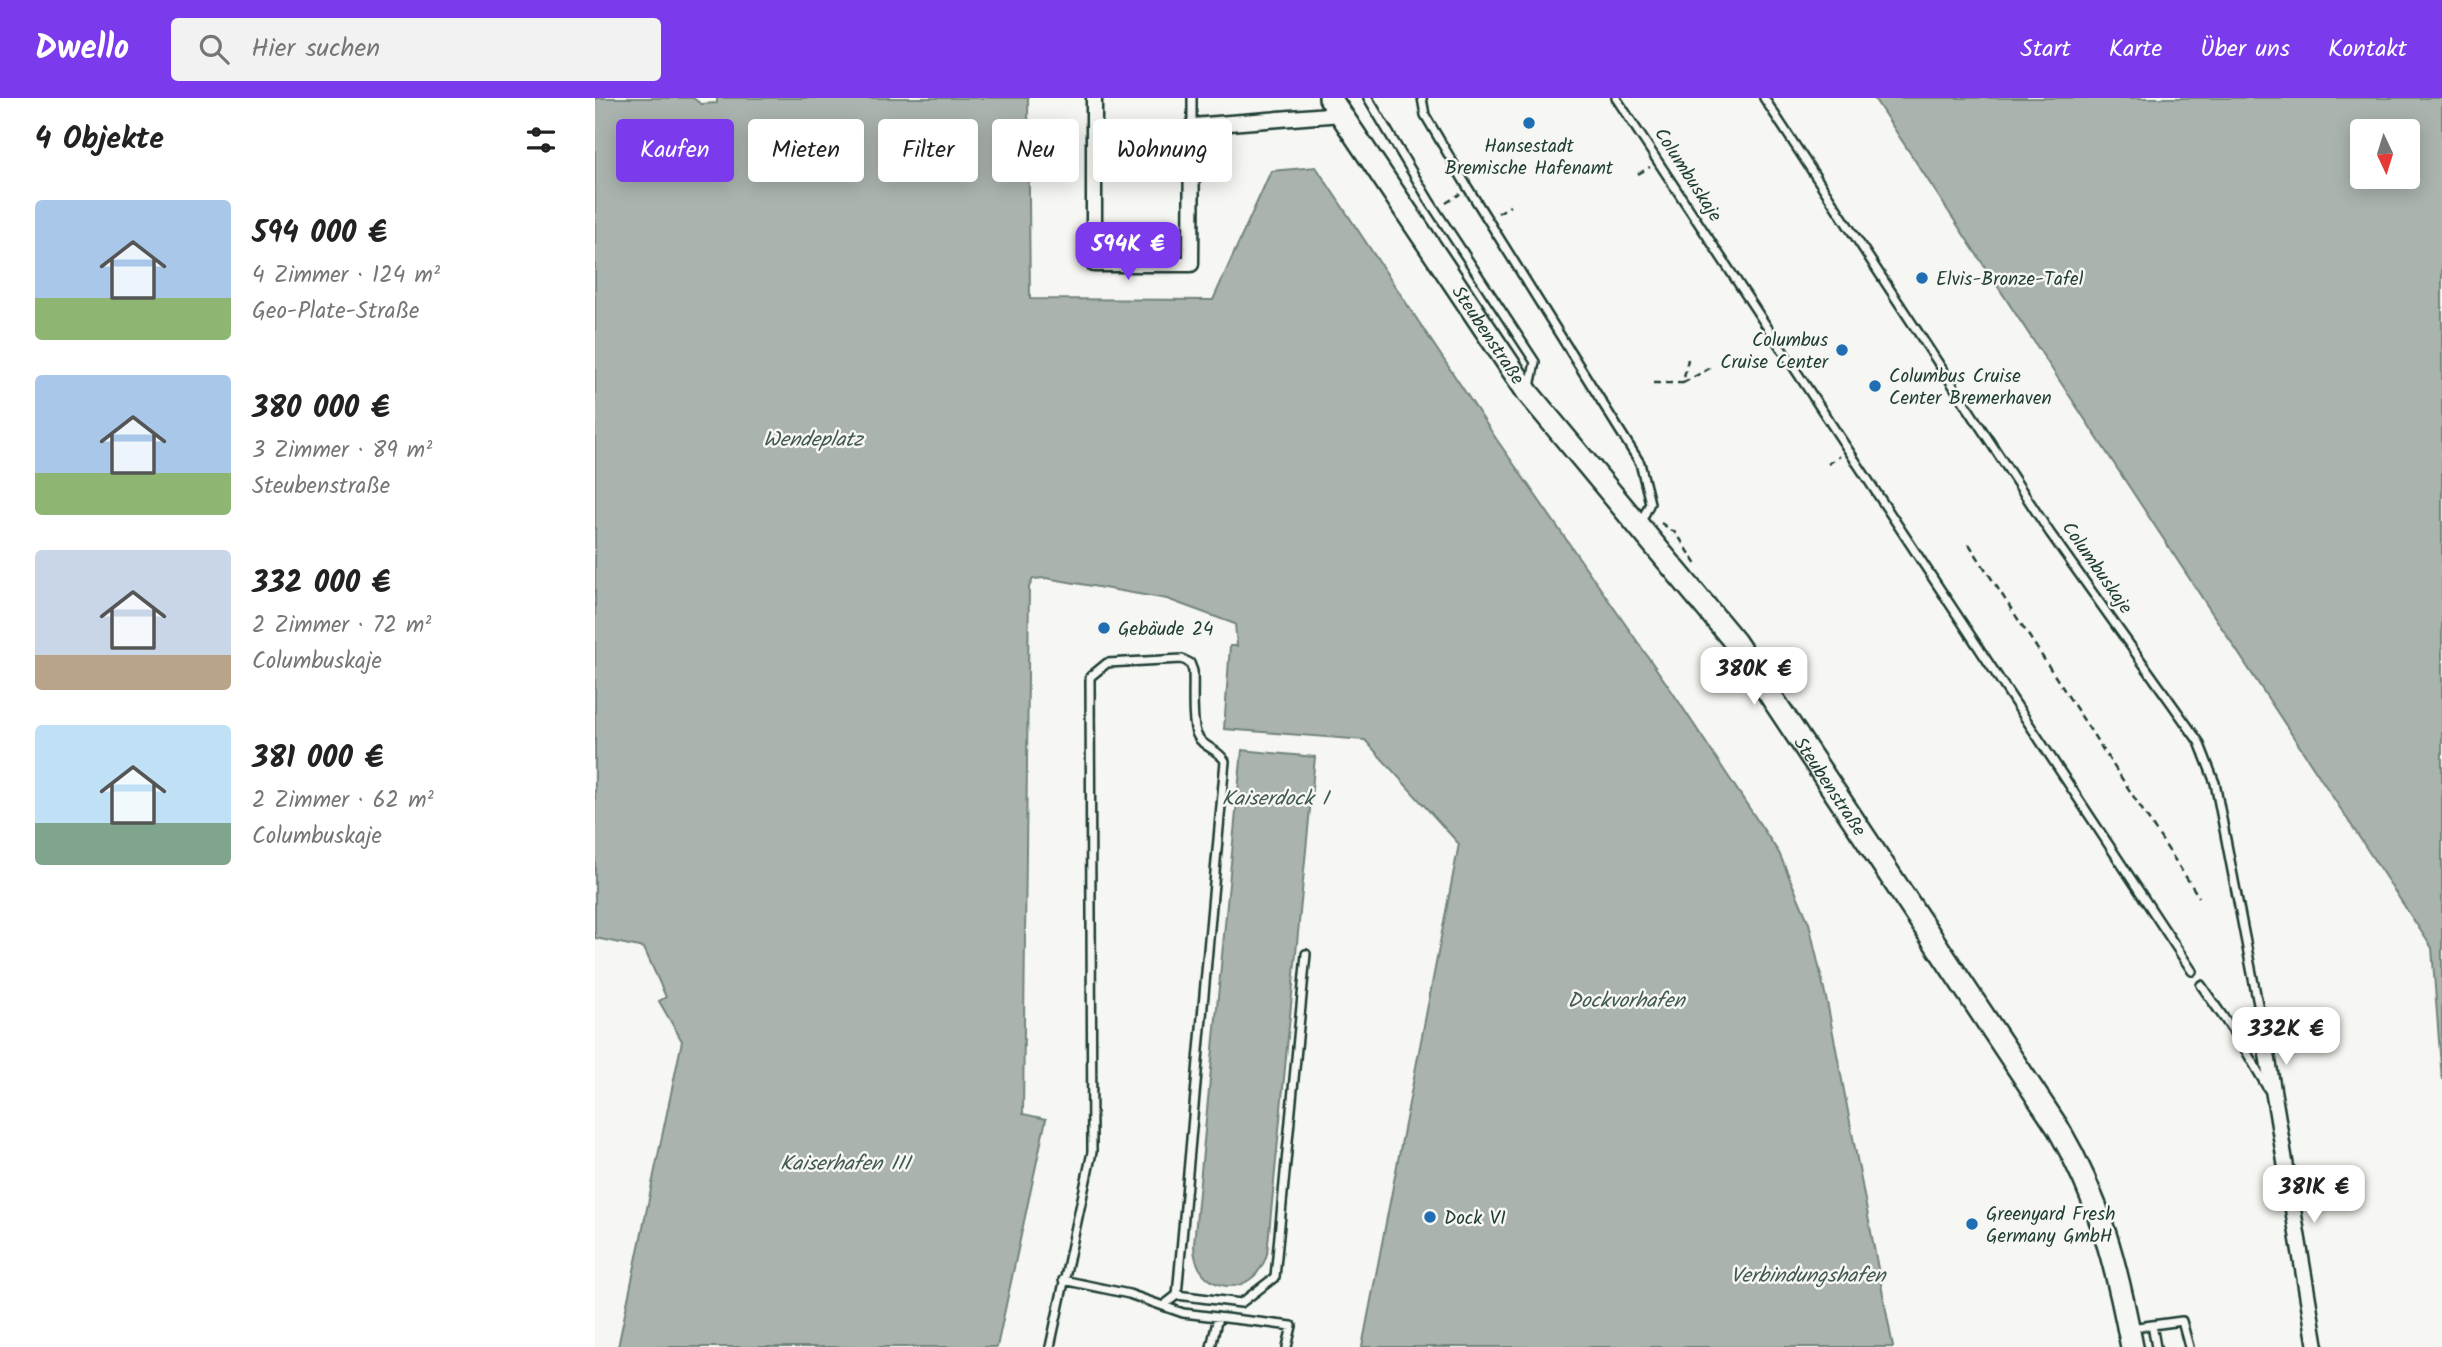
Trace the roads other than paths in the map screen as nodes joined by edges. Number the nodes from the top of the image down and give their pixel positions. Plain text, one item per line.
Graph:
1 (1094, 98) edge
2 (1192, 98) edge
3 (1368, 98) edge
4 (1422, 98) edge
5 (1616, 98) edge
6 (1764, 98) edge
7 (1336, 106) edge
8 (1094, 119) edge
9 (1192, 119) edge
10 (1232, 120) edge
11 (1094, 182) edge
12 (1192, 182) edge
13 (1528, 393) junction
14 (1638, 527) junction
15 (1306, 954) dead end
16 (2192, 971) dead end
17 (2201, 985) dead end
18 (2263, 1030) joint
19 (2274, 1110) junction
20 (1063, 1280) junction
21 (1177, 1295) junction
22 (1164, 1305) junction
23 (1218, 1317) junction
24 (2152, 1325) junction
25 (2130, 1338) edge
26 (1050, 1347) edge
27 (1211, 1347) edge
28 (1287, 1347) edge
29 (2156, 1347) edge
30 (2189, 1347) edge
31 (2316, 1347) edge

1 - 8 street
2 - 9 lane
3 - 13 lane
4 - 14 lane
5 - 16 lane, Columbuskaje
6 - 18 lane, Columbuskaje
7 - 10 street
7 - 13 street, Steubenstraße
11 - 12 street
13 - 14 street, Steubenstraße
14 - 25 street, Steubenstraße
15 - 21 lane
17 - 19 lane, Columbuskaje
18 - 19 street, Columbuskaje
19 - 31 street, Columbuskaje
20 - 21 lane
20 - 22 lane
20 - 26 lane
21 - 22 lane
22 - 23 lane
23 - 27 lane
23 - 28 lane
24 - 25 lane
24 - 29 lane
24 - 30 lane

